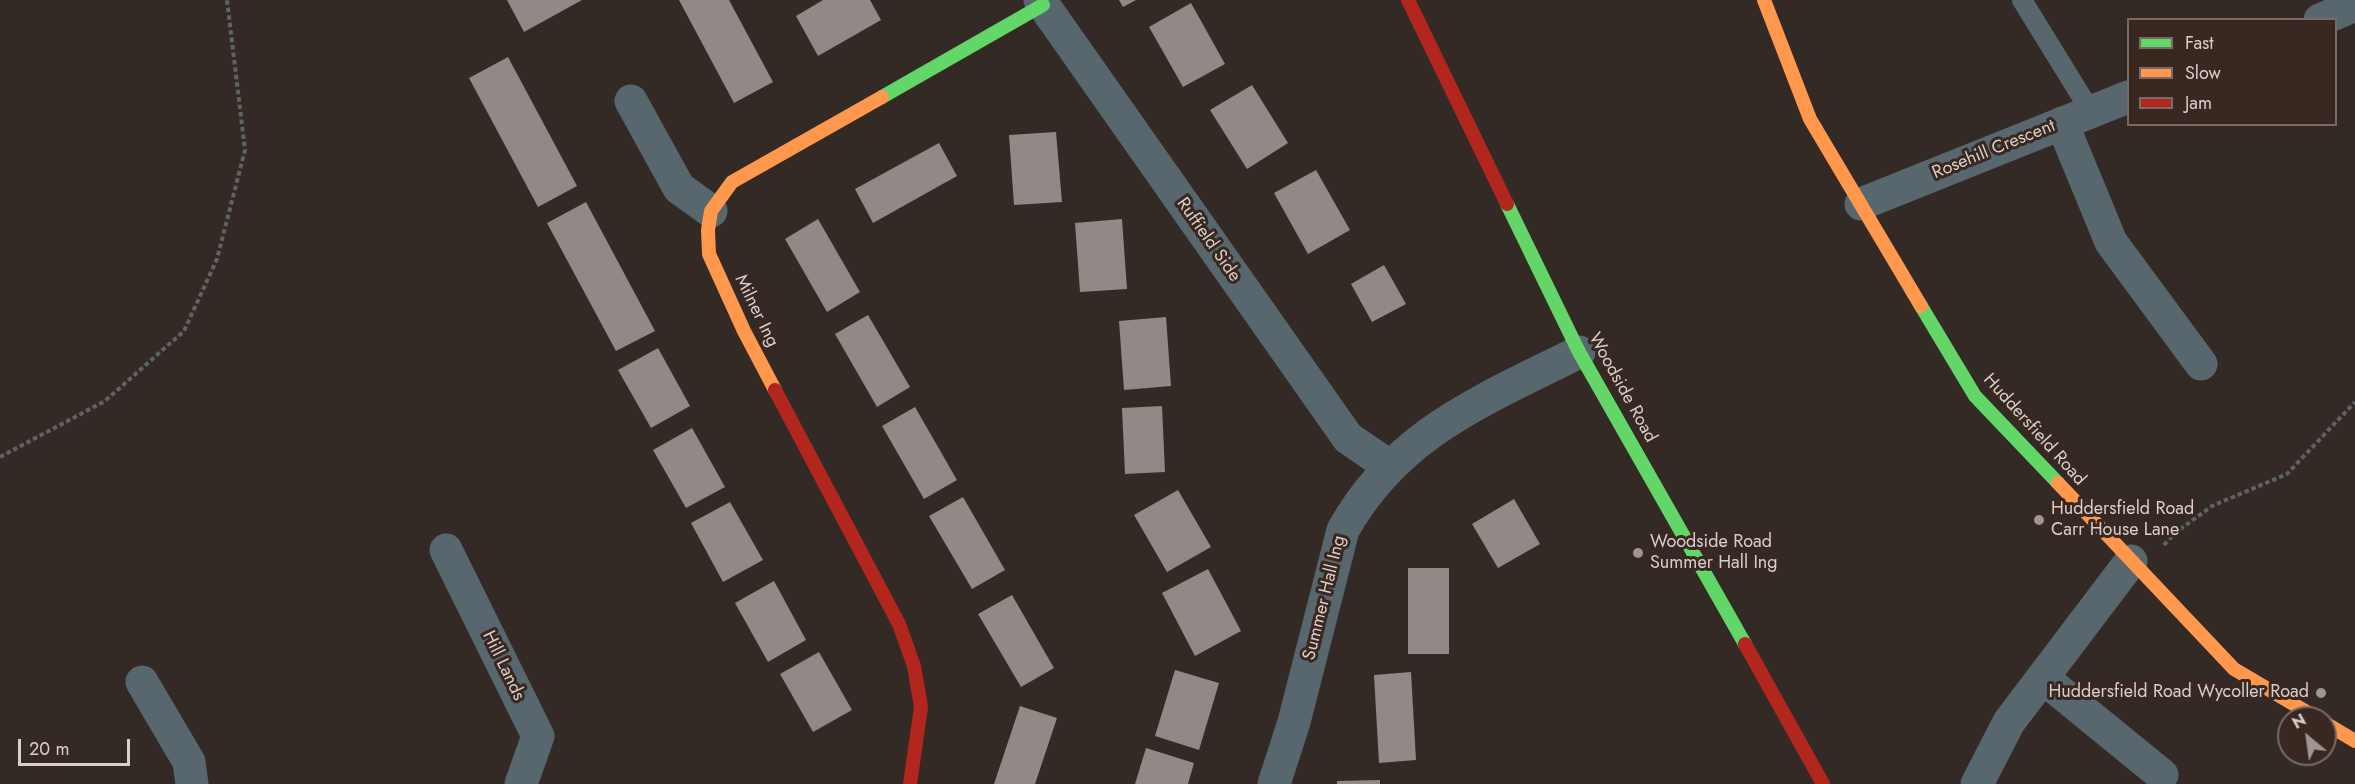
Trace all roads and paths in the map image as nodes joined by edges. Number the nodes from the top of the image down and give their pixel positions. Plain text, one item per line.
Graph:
1 (227, 0) edge
2 (1408, 0) edge
3 (1764, 0) edge
4 (2022, 0) edge
5 (1042, 3) edge
6 (2355, 5) edge
7 (2325, 18) edge
8 (2127, 97) edge
9 (631, 101) dead end
10 (2076, 118) junction
11 (1861, 204) junction
12 (711, 211) junction
13 (1579, 352) junction
14 (2201, 364) dead end
15 (2355, 402) edge
16 (0, 457) edge
17 (1389, 466) junction
18 (446, 550) dead end
19 (2136, 566) junction
20 (2043, 678) junction
21 (142, 682) dead end
22 (2297, 706) edge
23 (2337, 730) edge
24 (2355, 741) edge
25 (2162, 775) dead end
26 (192, 784) edge
27 (521, 784) edge
28 (910, 784) edge
29 (1274, 784) edge
30 (1823, 784) edge
31 (1977, 784) edge

1 - 16 path
2 - 13 main road, Woodside Road
3 - 11 main road, Huddersfield Road
4 - 10 lane
5 - 12 main road
5 - 17 street, Ruffield Side
6 - 7 street
8 - 10 street, Rosehill Crescent
9 - 12 street
10 - 11 street, Rosehill Crescent
10 - 14 street
11 - 19 main road, Huddersfield Road
12 - 28 main road, Milner Ing
13 - 17 street, Summer Hall Ing
13 - 30 main road, Woodside Road
15 - 19 path
17 - 29 street, Summer Hall Ing
18 - 27 street, Hill Lands
19 - 20 street
19 - 22 main road, Huddersfield Road
20 - 25 street
20 - 31 street
21 - 26 street
23 - 24 main road

